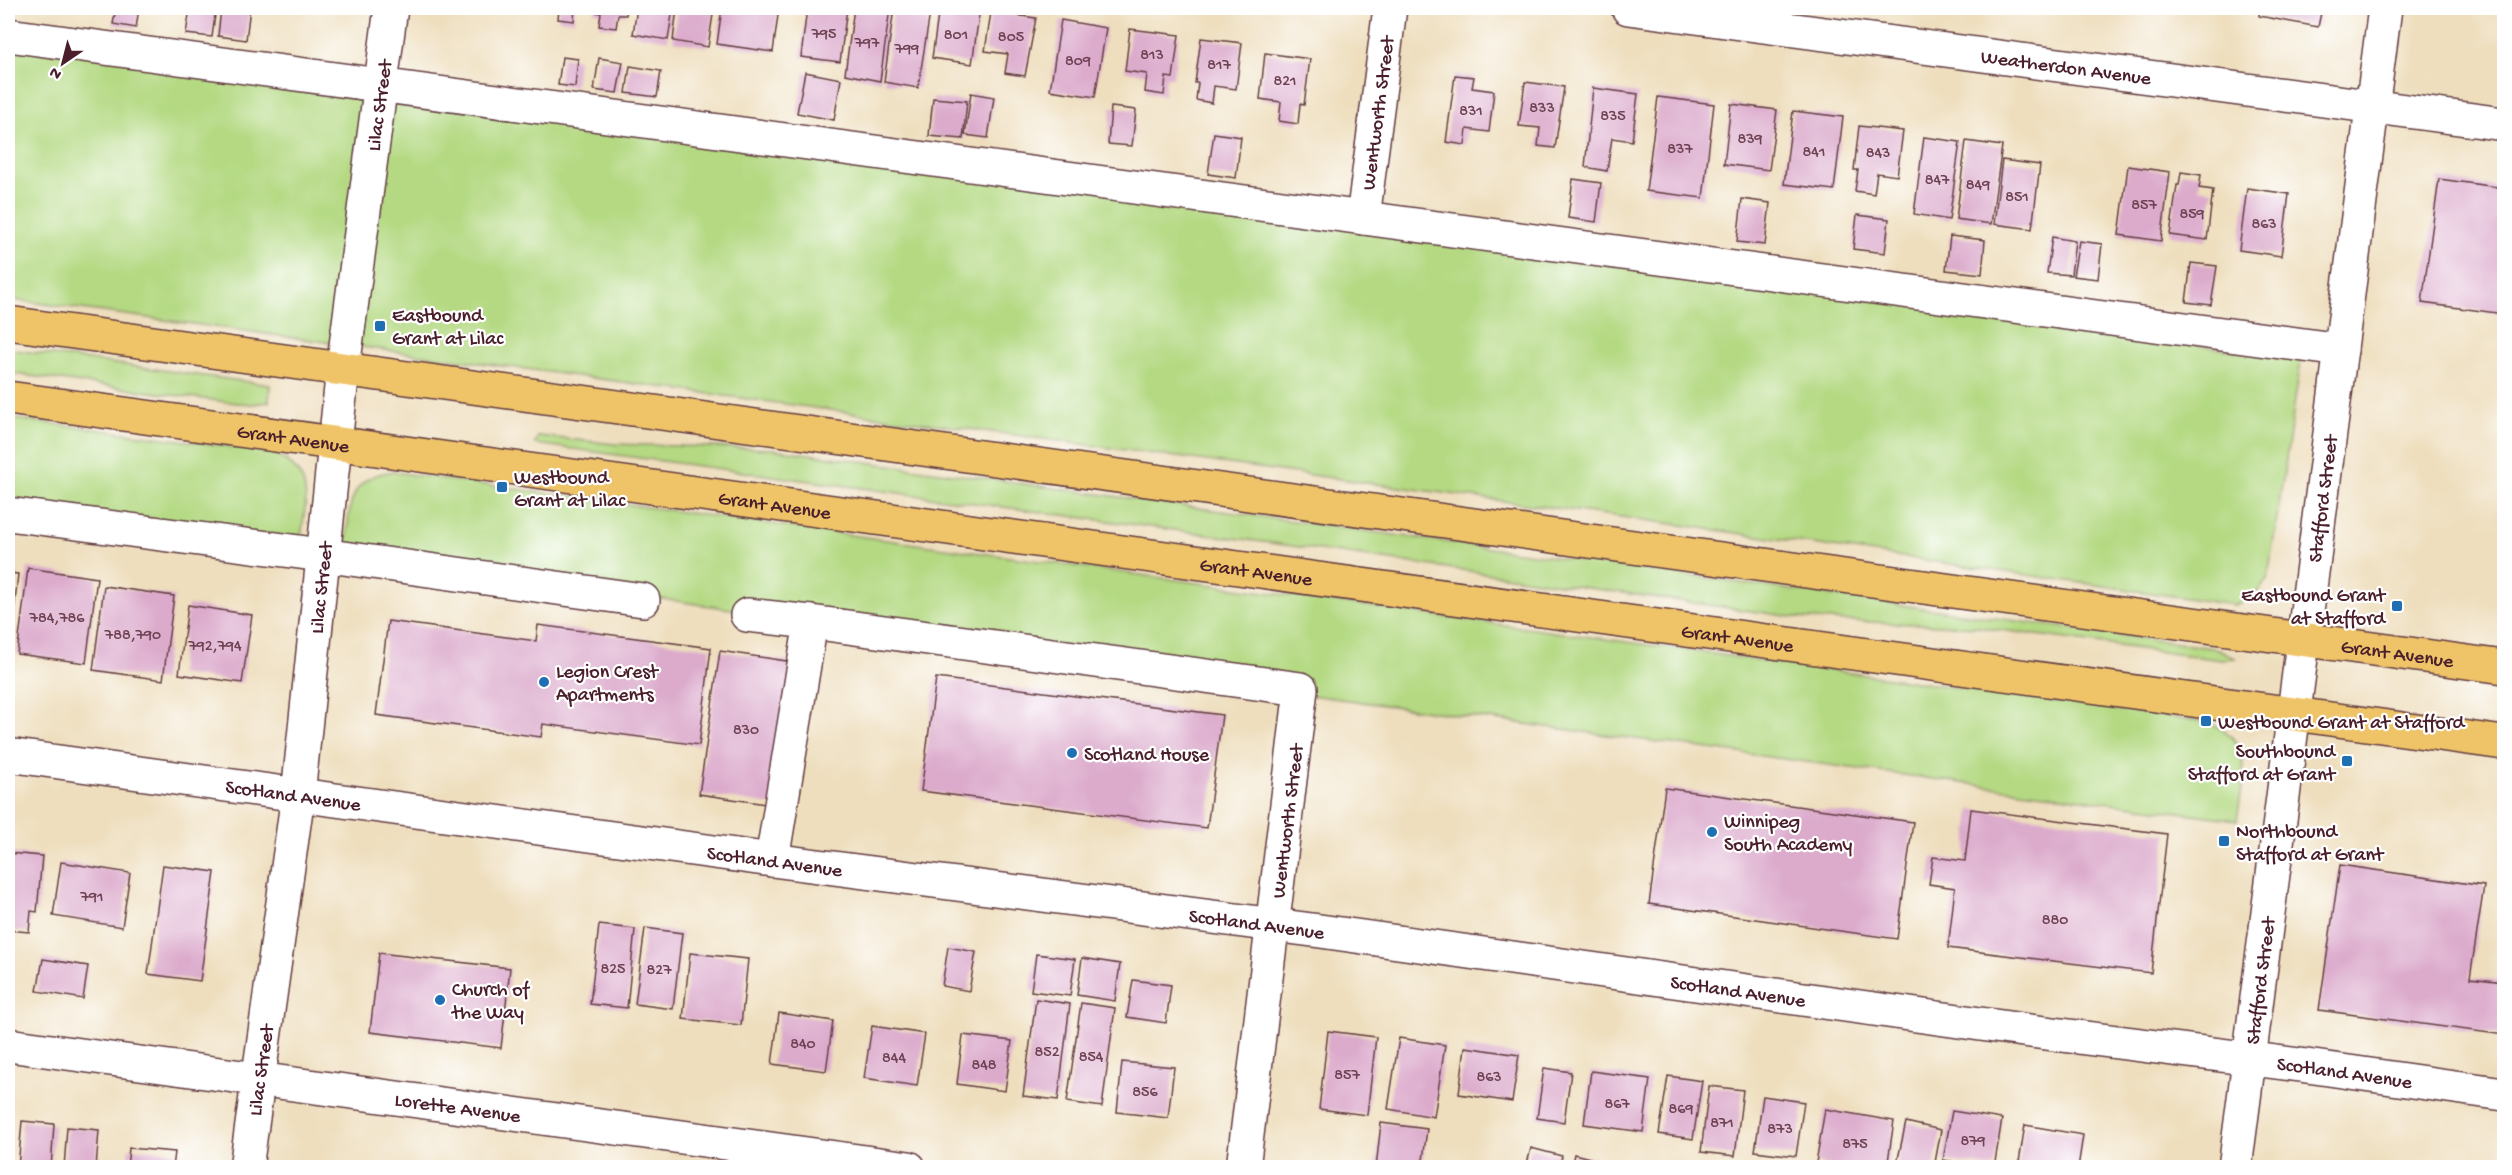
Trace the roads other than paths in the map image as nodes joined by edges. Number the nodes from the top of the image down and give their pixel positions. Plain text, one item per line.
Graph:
1 (391, 8) edge
2 (1390, 8) edge
3 (1629, 8) edge
4 (2385, 8) edge
5 (8, 35) edge
6 (380, 85) junction
7 (2372, 108) junction
8 (2505, 124) edge
9 (1363, 218) junction
10 (8, 322) edge
11 (2341, 350) junction
12 (343, 368) junction
13 (8, 399) edge
14 (335, 442) junction
15 (8, 514) edge
16 (322, 555) junction
17 (644, 600) dead end
18 (747, 615) dead end
19 (811, 622) junction
20 (2303, 640) junction
21 (2505, 667) edge
22 (2294, 714) junction
23 (2505, 743) edge
24 (8, 755) edge
25 (298, 795) junction
26 (772, 860) junction
27 (1274, 925) junction
28 (8, 1045) edge
29 (2249, 1059) junction
30 (257, 1080) junction
31 (2505, 1094) edge
32 (246, 1167) edge
33 (909, 1167) edge
34 (1243, 1167) edge
35 (2235, 1167) edge

1 - 6 street, Lilac Street
2 - 9 street, Wentworth Street
3 - 7 street, Weatherdon Avenue
4 - 7 street, Stafford Street
5 - 6 street
6 - 9 street
6 - 12 street, Lilac Street
7 - 8 street, Weatherdon Avenue
7 - 11 street, Stafford Street
9 - 11 street
10 - 12 main road, Grant Avenue
11 - 20 street, Stafford Street
12 - 14 street, Lilac Street
12 - 20 main road, Grant Avenue
13 - 14 main road, Grant Avenue
14 - 16 street, Lilac Street
14 - 22 main road, Grant Avenue
15 - 16 street
16 - 17 street
16 - 25 street, Lilac Street
18 - 19 street
19 - 26 street
19 - 27 street, Wentworth Street
20 - 21 main road, Grant Avenue
20 - 22 street, Stafford Street
22 - 23 main road, Grant Avenue
22 - 29 street, Stafford Street
24 - 25 street, Scotland Avenue
25 - 26 street, Scotland Avenue
25 - 30 street, Lilac Street
26 - 27 street, Scotland Avenue
27 - 29 street, Scotland Avenue
27 - 34 street, Wentworth Street
28 - 30 street, Lorette Avenue
29 - 31 street, Scotland Avenue
29 - 35 street, Stafford Street
30 - 32 street, Lilac Street
30 - 33 street, Lorette Avenue

